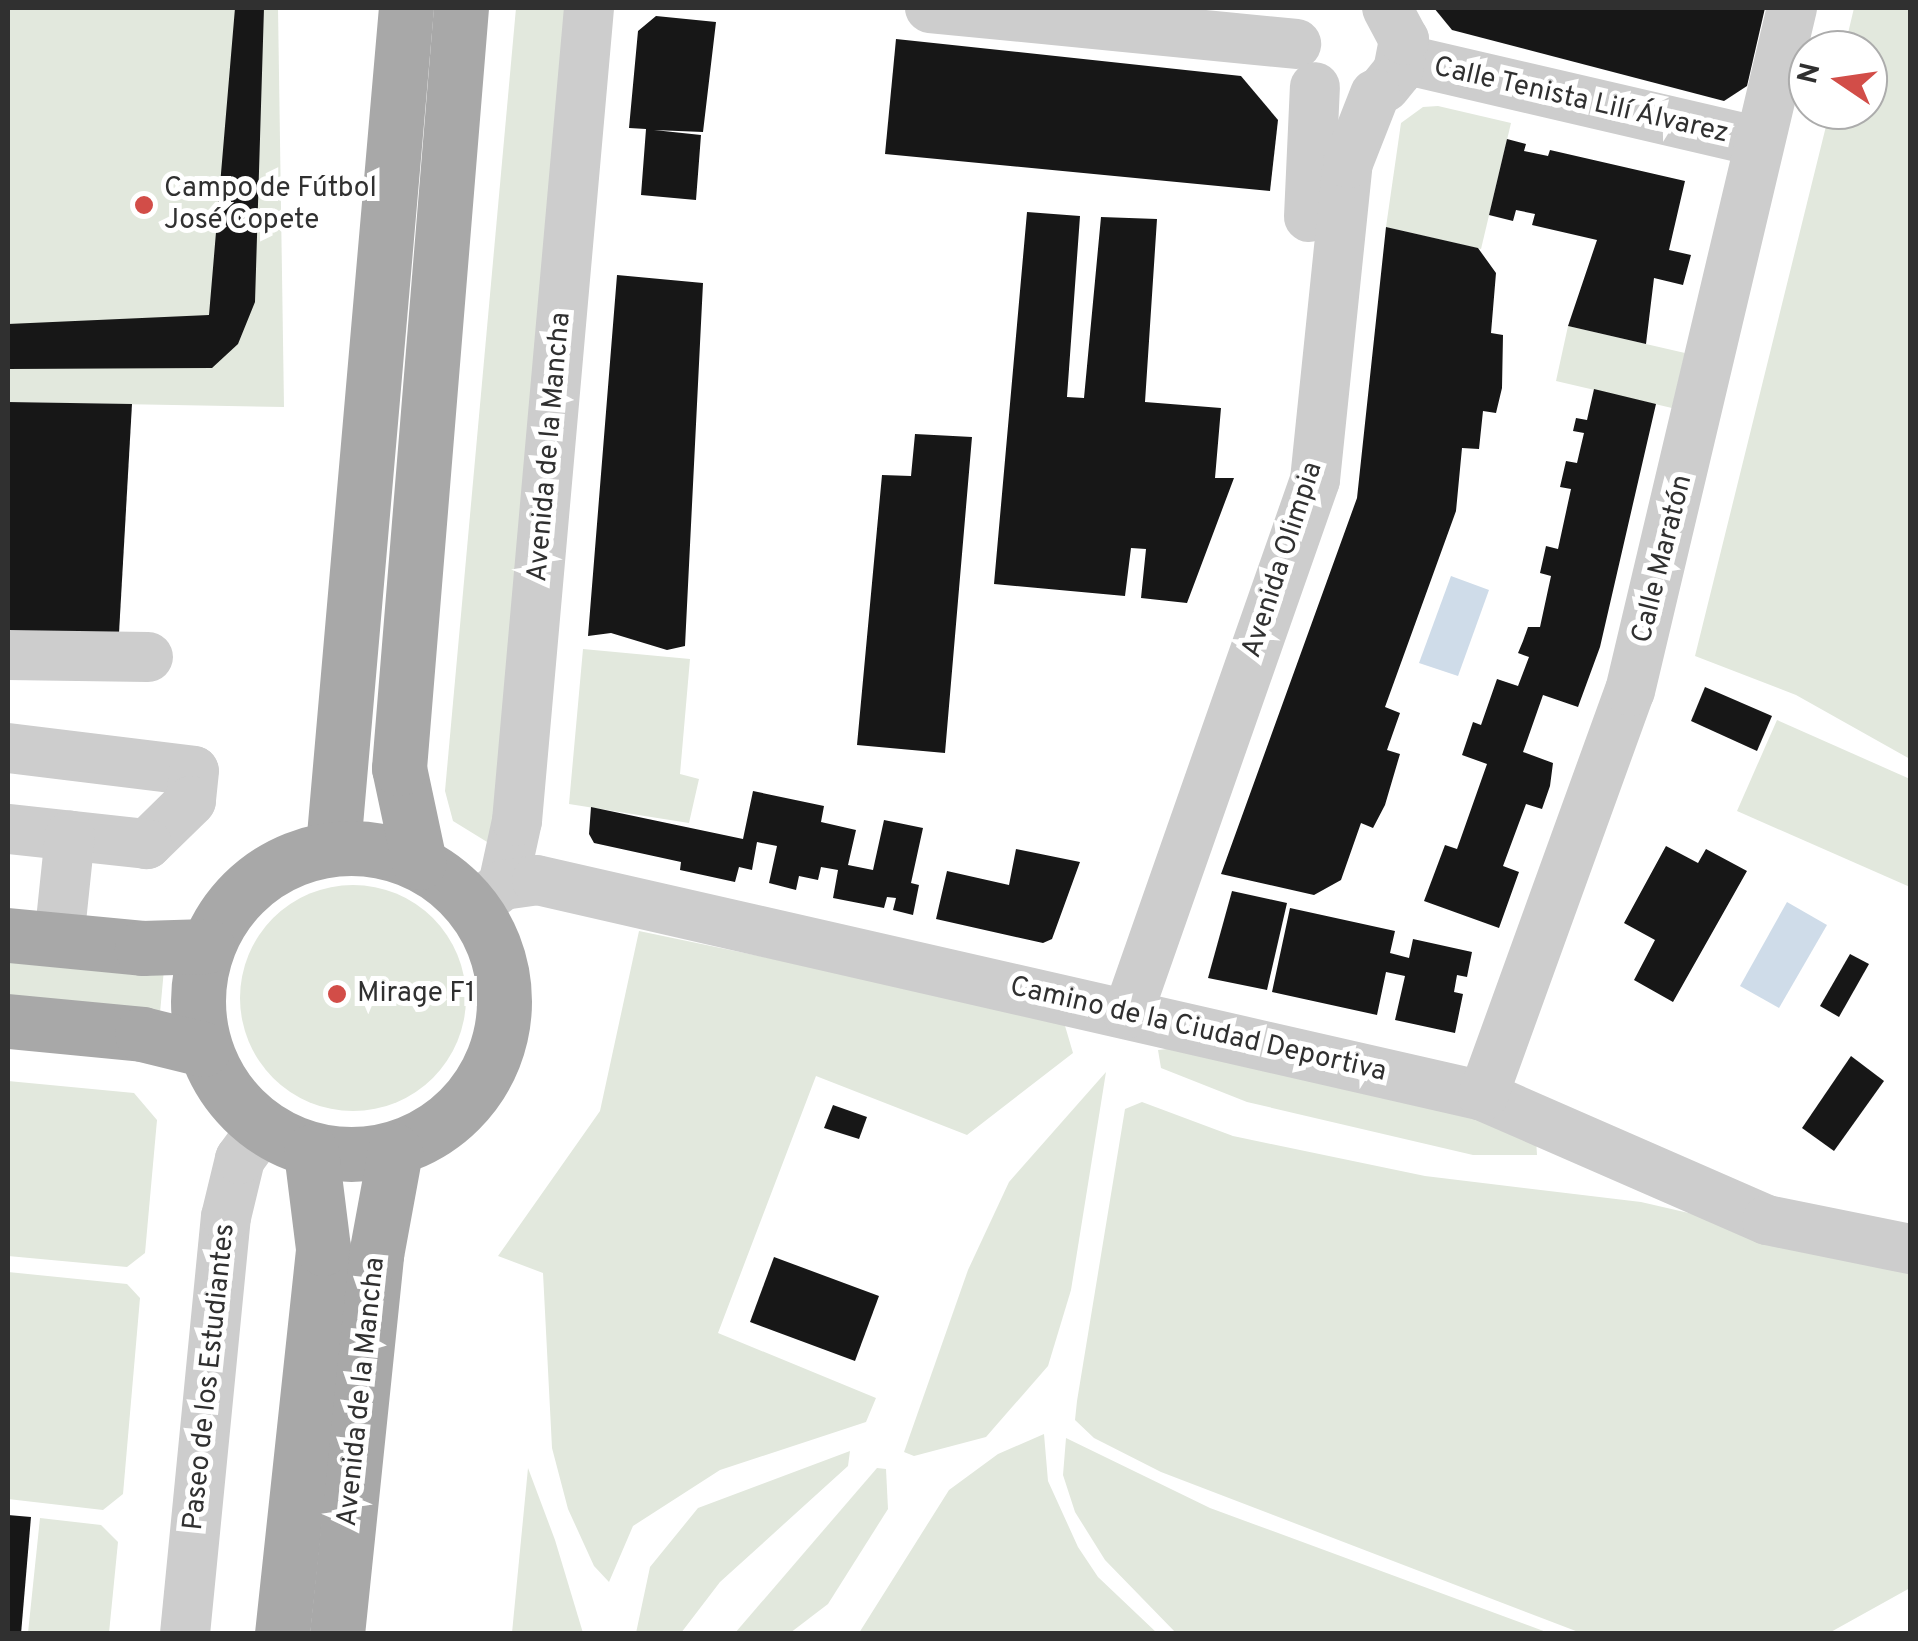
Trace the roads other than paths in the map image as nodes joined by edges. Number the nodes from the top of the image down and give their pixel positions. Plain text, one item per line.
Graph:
1 (406, 8) edge
2 (461, 8) edge
3 (589, 8) edge
4 (930, 8) edge
5 (1387, 8) edge
6 (1792, 8) edge
7 (1308, 46) edge
8 (1389, 77) junction
9 (1759, 142) junction
10 (8, 655) edge
11 (148, 658) dead end
12 (8, 748) edge
13 (8, 829) edge
14 (70, 836) junction
15 (334, 847) junction
16 (420, 862) junction
17 (488, 896) junction
18 (33, 937) edge
19 (206, 946) junction
20 (1111, 1009) junction
21 (8, 1021) edge
22 (203, 1049) junction
23 (1483, 1096) junction
24 (262, 1129) junction
25 (395, 1150) junction
26 (311, 1152) junction
27 (1910, 1250) edge
28 (185, 1634) edge
29 (282, 1634) edge
30 (337, 1634) edge

1 - 15 main road
2 - 16 main road
3 - 17 street, Avenida de la Mancha
4 - 7 street
5 - 8 street
6 - 9 street, Calle Maratón
7 - 8 street, Calle Tenista Lilí Álvarez
7 - 20 street, Avenida Olimpia
8 - 9 street, Calle Tenista Lilí Álvarez
8 - 20 street, Avenida Olimpia
9 - 23 street, Calle Maratón
10 - 11 street
12 - 14 street
13 - 14 street
14 - 18 street
15 - 16 main road
15 - 19 main road
16 - 17 main road
17 - 20 street, Camino de la Ciudad Deportiva
17 - 25 main road
18 - 19 main road
19 - 22 main road
20 - 23 street, Camino de la Ciudad Deportiva
21 - 22 main road
22 - 24 main road
23 - 27 street, Camino de la Ciudad Deportiva
24 - 26 main road
24 - 28 street, Paseo de los Estudiantes
25 - 26 main road
25 - 30 main road, Avenida de la Mancha
26 - 29 main road, Avenida de la Mancha

